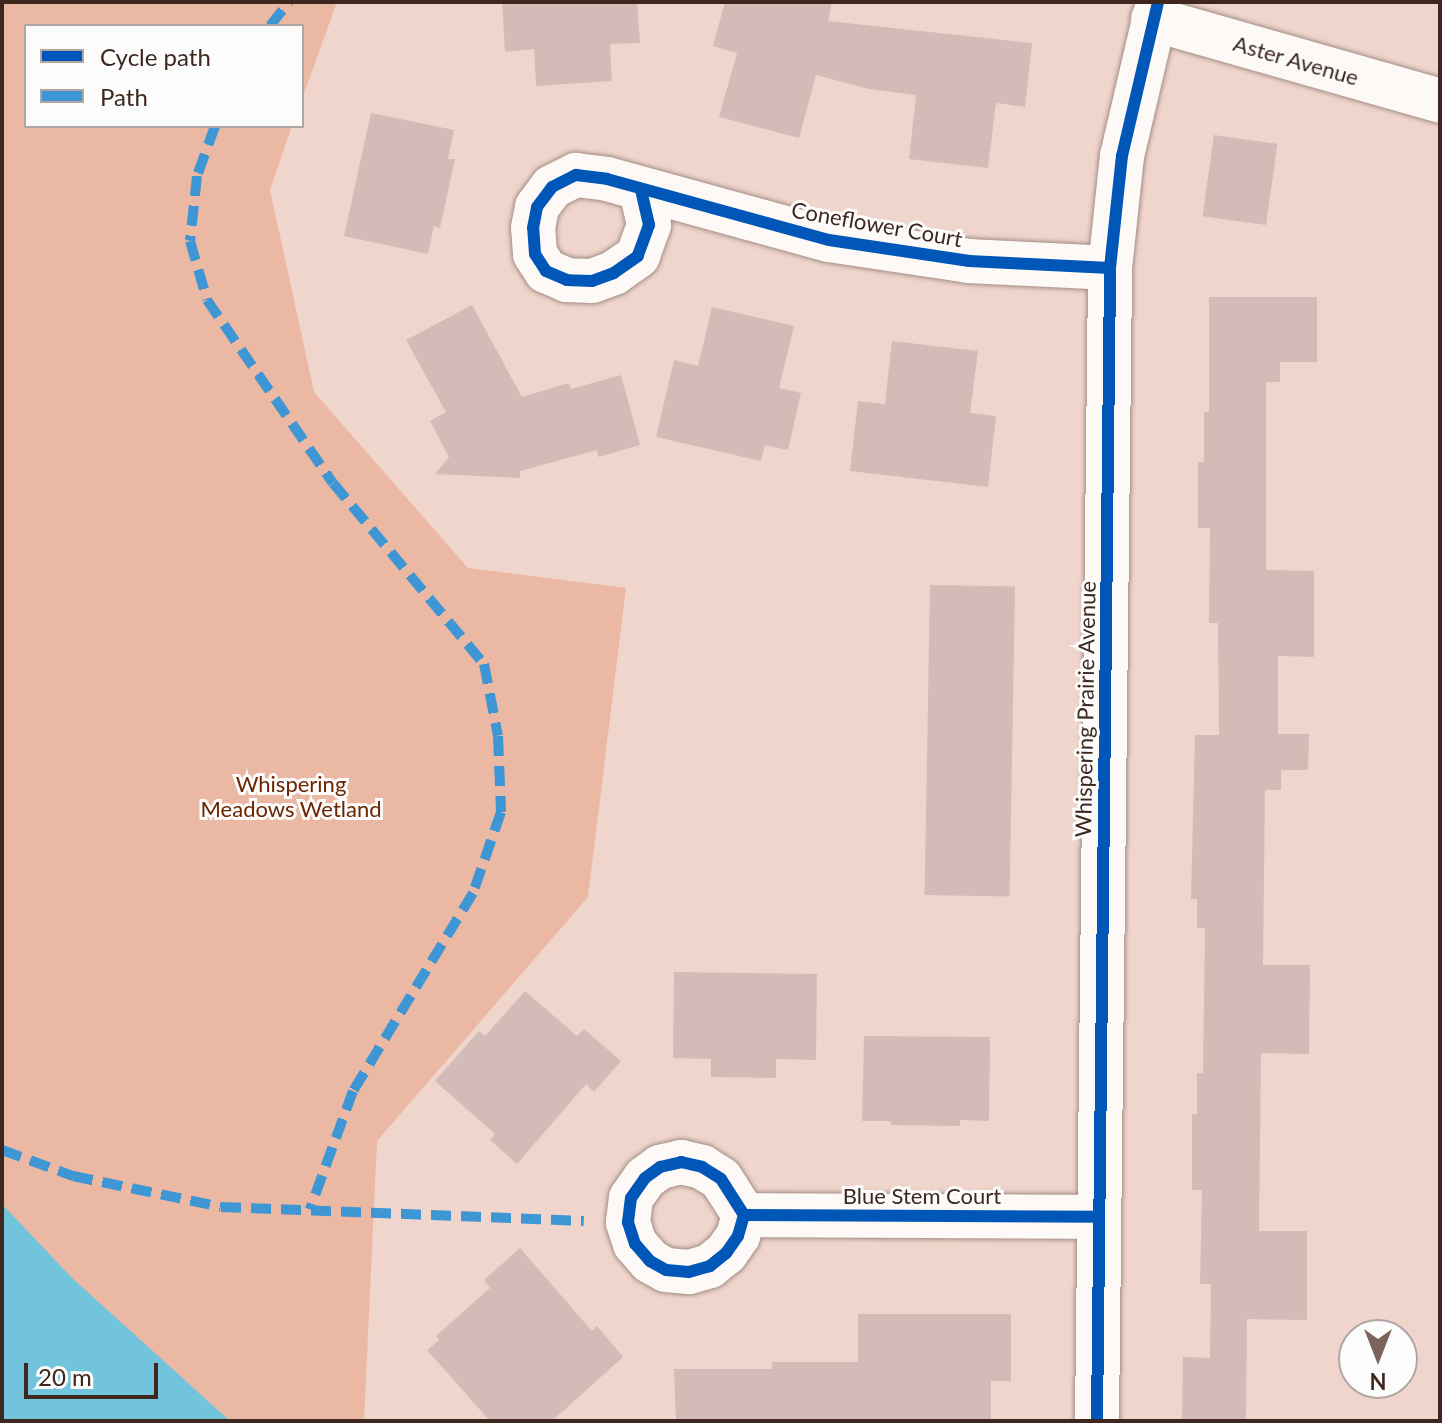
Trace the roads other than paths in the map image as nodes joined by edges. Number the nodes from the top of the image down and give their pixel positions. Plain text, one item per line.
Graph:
1 (1155, 10) edge
2 (1440, 101) edge
3 (641, 190) dead end
4 (1110, 268) junction
5 (744, 1215) dead end
6 (1099, 1217) junction
7 (1097, 1421) edge

1 - 2 street, Aster Avenue
1 - 4 street, Whispering Prairie Avenue
3 - 4 street, Coneflower Court
4 - 6 street, Whispering Prairie Avenue
5 - 6 street, Blue Stem Court
6 - 7 street, Whispering Prairie Avenue

